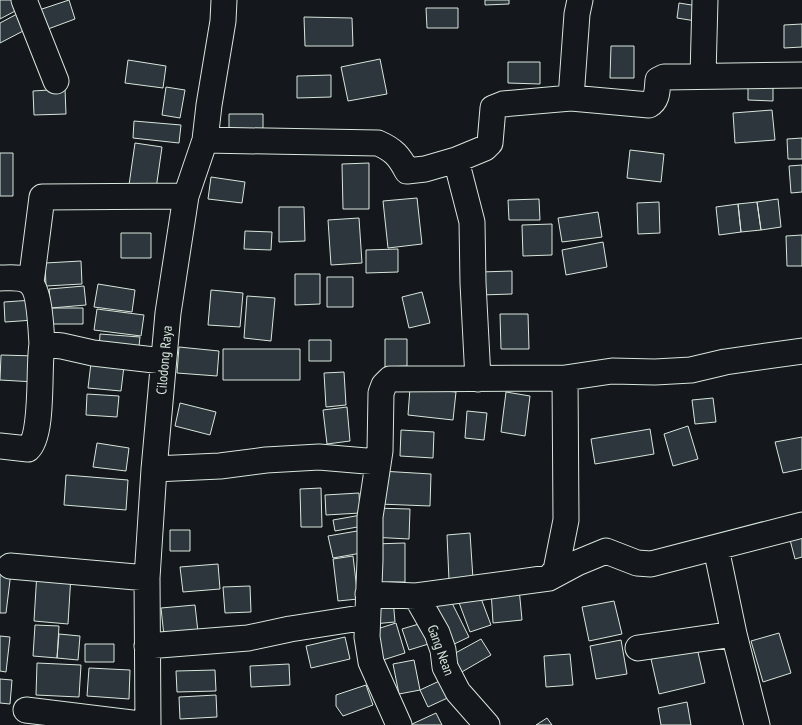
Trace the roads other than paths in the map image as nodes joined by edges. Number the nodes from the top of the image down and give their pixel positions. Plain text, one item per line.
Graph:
1 (24, 0) edge
2 (224, 0) edge
3 (580, 0) edge
4 (705, 0) edge
5 (802, 75) edge
6 (703, 76) junction
7 (56, 81) dead end
8 (571, 98) junction
9 (206, 140) junction
10 (456, 160) junction
11 (186, 196) junction
12 (0, 278) edge
13 (31, 283) junction
14 (42, 344) junction
15 (801, 353) edge
16 (163, 361) junction
17 (565, 378) junction
18 (478, 379) junction
19 (0, 446) edge
20 (378, 462) junction
21 (154, 469) junction
22 (802, 525) edge
23 (716, 548) junction
24 (10, 566) dead end
25 (147, 578) junction
26 (549, 578) junction
27 (416, 596) junction
28 (368, 605) junction
29 (734, 634) junction
30 (147, 646) junction
31 (638, 648) dead end
32 (26, 710) dead end
33 (148, 725) edge
34 (399, 725) edge
35 (487, 725) edge
36 (756, 725) edge

1 - 7 street
2 - 9 street, Cilodong Raya
3 - 8 street
4 - 6 street
5 - 6 street
6 - 8 street
8 - 10 street
9 - 10 street
9 - 11 street, Cilodong Raya
10 - 18 street
11 - 13 street
11 - 16 street, Cilodong Raya
12 - 13 street
13 - 14 street
14 - 16 street
14 - 19 street
15 - 17 street
16 - 21 street, Cilodong Raya
17 - 18 street
17 - 26 street
18 - 20 street
20 - 21 street
20 - 28 street
21 - 25 street, Cilodong Raya
22 - 23 street
23 - 26 street
23 - 29 street
24 - 25 street
25 - 30 street, Cilodong Raya
26 - 27 street
27 - 28 street
27 - 35 street, Gang Nean
28 - 30 street
28 - 34 street
29 - 31 street
29 - 36 street
30 - 33 street, Cilodong Raya
32 - 33 street

